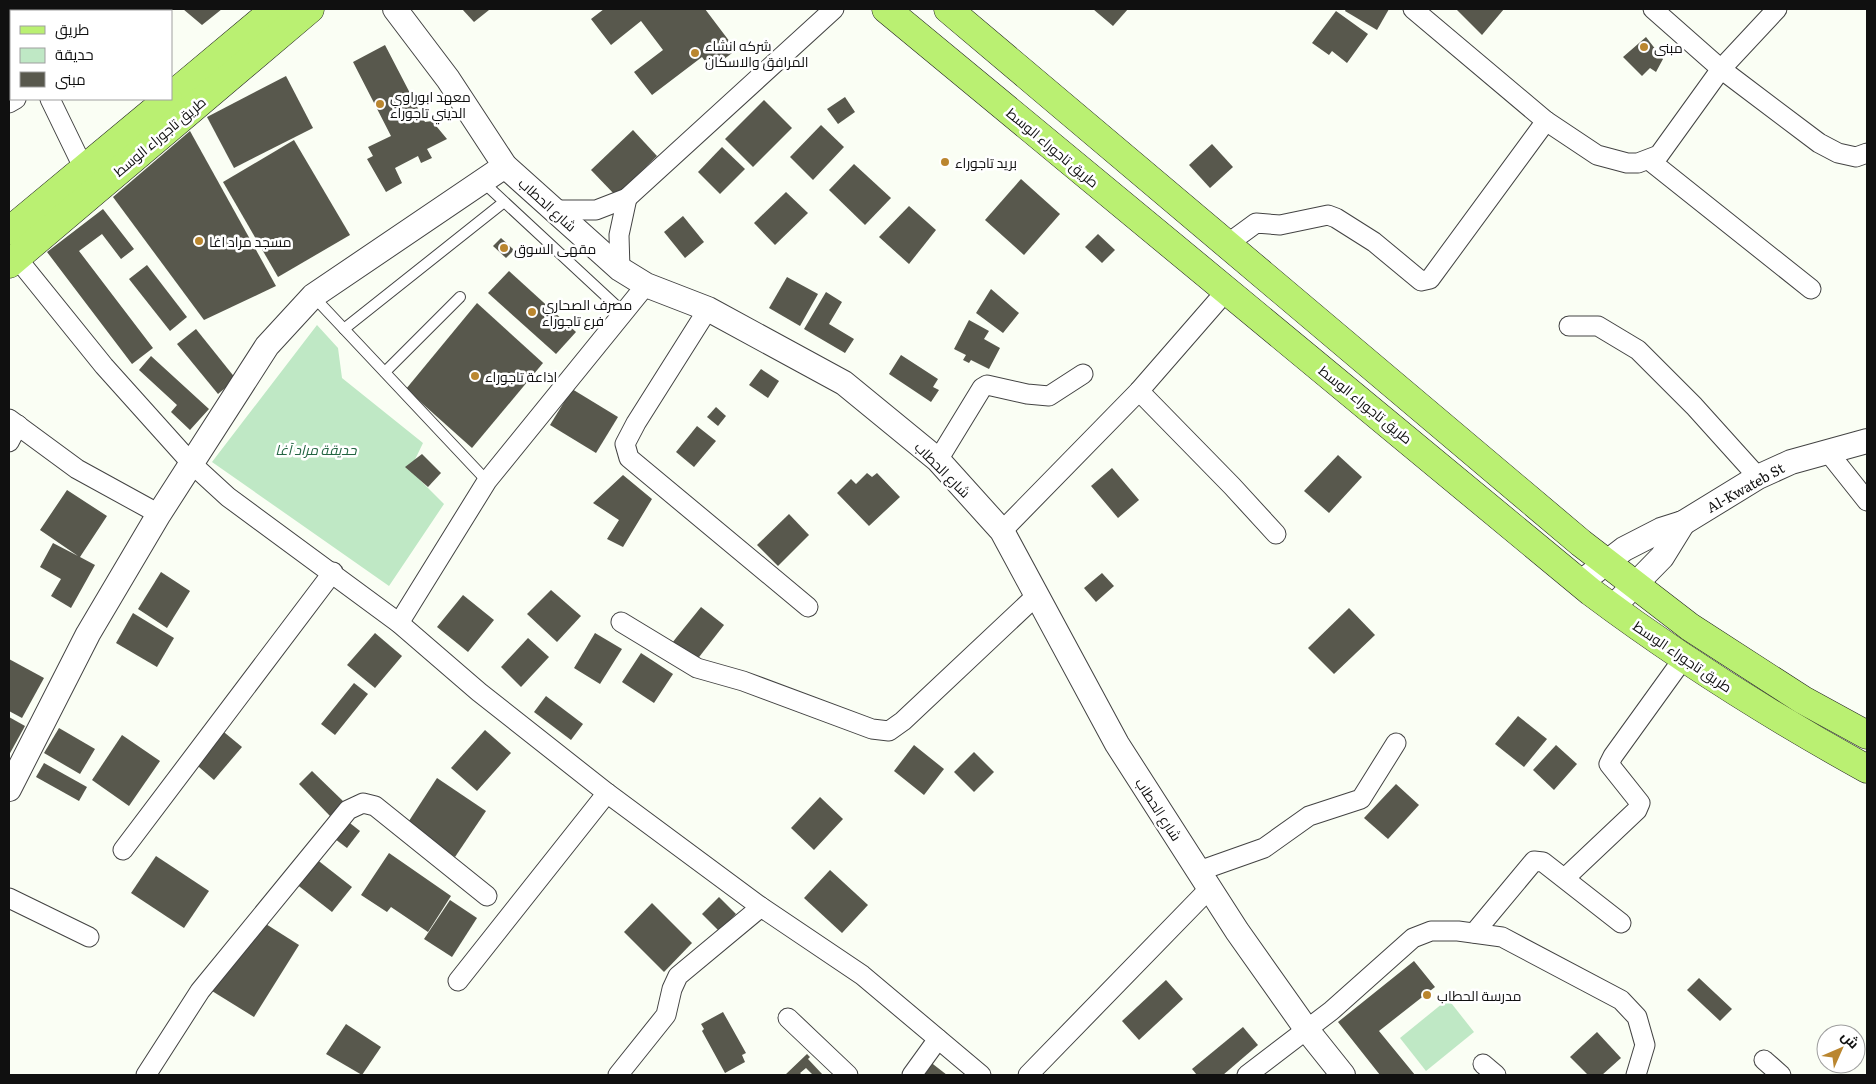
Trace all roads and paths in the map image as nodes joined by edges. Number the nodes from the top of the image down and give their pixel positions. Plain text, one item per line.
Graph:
1 (275, 9) edge
2 (310, 9) edge
3 (396, 9) edge
4 (834, 9) edge
5 (886, 9) edge
6 (948, 9) edge
7 (1413, 9) edge
8 (1653, 9) edge
9 (1777, 9) edge
10 (1721, 69) junction
11 (172, 95) edge
12 (50, 100) edge
13 (167, 100) edge
14 (1546, 121) junction
15 (1867, 153) edge
16 (1649, 160) junction
17 (505, 166) junction
18 (84, 169) junction
19 (483, 182) junction
20 (627, 198) junction
21 (504, 202) junction
22 (556, 210) junction
23 (9, 231) edge
24 (1226, 245) junction
25 (13, 260) edge
26 (620, 269) junction
27 (646, 285) junction
28 (1811, 289) dead end
29 (1227, 290) junction
30 (313, 296) junction
31 (460, 297) dead end
32 (708, 309) junction
33 (623, 312) junction
34 (1569, 326) dead end
35 (344, 329) junction
36 (385, 372) junction
37 (1083, 374) dead end
38 (1138, 392) junction
39 (13, 422) edge
40 (1867, 441) edge
41 (9, 442) edge
42 (1828, 452) junction
43 (938, 460) junction
44 (192, 464) junction
45 (1758, 477) junction
46 (487, 481) junction
47 (1867, 502) edge
48 (159, 514) junction
49 (1683, 523) junction
50 (1002, 531) junction
51 (1276, 534) dead end
52 (1605, 562) junction
53 (332, 572) junction
54 (1580, 583) junction
55 (1634, 585) junction
56 (1037, 595) junction
57 (808, 607) dead end
58 (1612, 608) junction
59 (622, 622) dead end
60 (399, 623) junction
61 (1684, 659) junction
62 (1867, 735) edge
63 (1396, 743) dead end
64 (1867, 769) edge
65 (9, 789) edge
66 (607, 794) junction
67 (123, 850) dead end
68 (1565, 878) junction
69 (1205, 880) junction
70 (487, 896) dead end
71 (9, 898) edge
72 (761, 907) junction
73 (1621, 923) dead end
74 (1474, 933) junction
75 (89, 937) dead end
76 (458, 981) dead end
77 (788, 1018) dead end
78 (1307, 1030) junction
79 (938, 1039) junction
80 (1764, 1060) dead end
81 (146, 1075) edge
82 (618, 1075) edge
83 (848, 1075) edge
84 (912, 1075) edge
85 (981, 1075) edge
86 (1028, 1075) edge
87 (1247, 1075) edge
88 (1343, 1075) edge
89 (1636, 1075) edge
90 (1781, 1075) edge

1 - 11 main road, طريق تاجوراء الوسط
2 - 25 main road, طريق تاجوراء الوسط
3 - 17 street, شارع الحطاب
4 - 20 street
5 - 29 main road, طريق تاجوراء الوسط
6 - 24 main road
7 - 14 street
8 - 10 street
9 - 10 street
10 - 15 street
10 - 16 street
12 - 18 street
13 - 18 main road, طريق تاجوراء الوسط
14 - 16 street
14 - 24 street
16 - 28 street
17 - 19 street
17 - 22 street, شارع الحطاب
18 - 23 main road, طريق تاجوراء الوسط
19 - 21 lane
19 - 30 street
20 - 22 street
20 - 26 street
21 - 33 lane
21 - 35 lane
22 - 26 street, شارع الحطاب
24 - 52 main road
25 - 44 street
26 - 27 street, شارع الحطاب
27 - 32 street, شارع الحطاب
27 - 33 street
29 - 38 street
29 - 54 main road, طريق تاجوراء الوسط
30 - 35 lane
30 - 44 street
31 - 36 lane
32 - 43 street, شارع الحطاب
32 - 57 street
33 - 46 street
34 - 45 street
35 - 36 lane
36 - 46 lane
37 - 43 street
38 - 50 street
38 - 51 street
39 - 41 street
39 - 48 street
40 - 42 street, Al-Kwateb St
42 - 45 street, Al-Kwateb St
42 - 47 street
43 - 50 street, شارع الحطاب
44 - 48 street
44 - 53 street
45 - 49 street, Al-Kwateb St
46 - 60 street
48 - 65 street
49 - 52 street
49 - 55 street
50 - 56 street, شارع الحطاب
52 - 54 street
52 - 55 main road
53 - 60 street
53 - 67 street
54 - 58 main road, طريق تاجوراء الوسط
55 - 58 street
55 - 62 main road
56 - 59 street
56 - 69 street, شارع الحطاب
58 - 61 main road, طريق تاجوراء الوسط
60 - 66 street
61 - 64 main road, طريق تاجوراء الوسط
61 - 68 street
63 - 69 street
66 - 72 street
66 - 76 street
68 - 73 street
68 - 74 street
69 - 78 street, شارع الحطاب
69 - 86 street
70 - 81 street
71 - 75 street
72 - 79 street
72 - 82 street
74 - 78 street
74 - 89 street
77 - 83 street
78 - 87 street
78 - 88 street, شارع الحطاب
79 - 84 street
79 - 85 street
80 - 90 street

